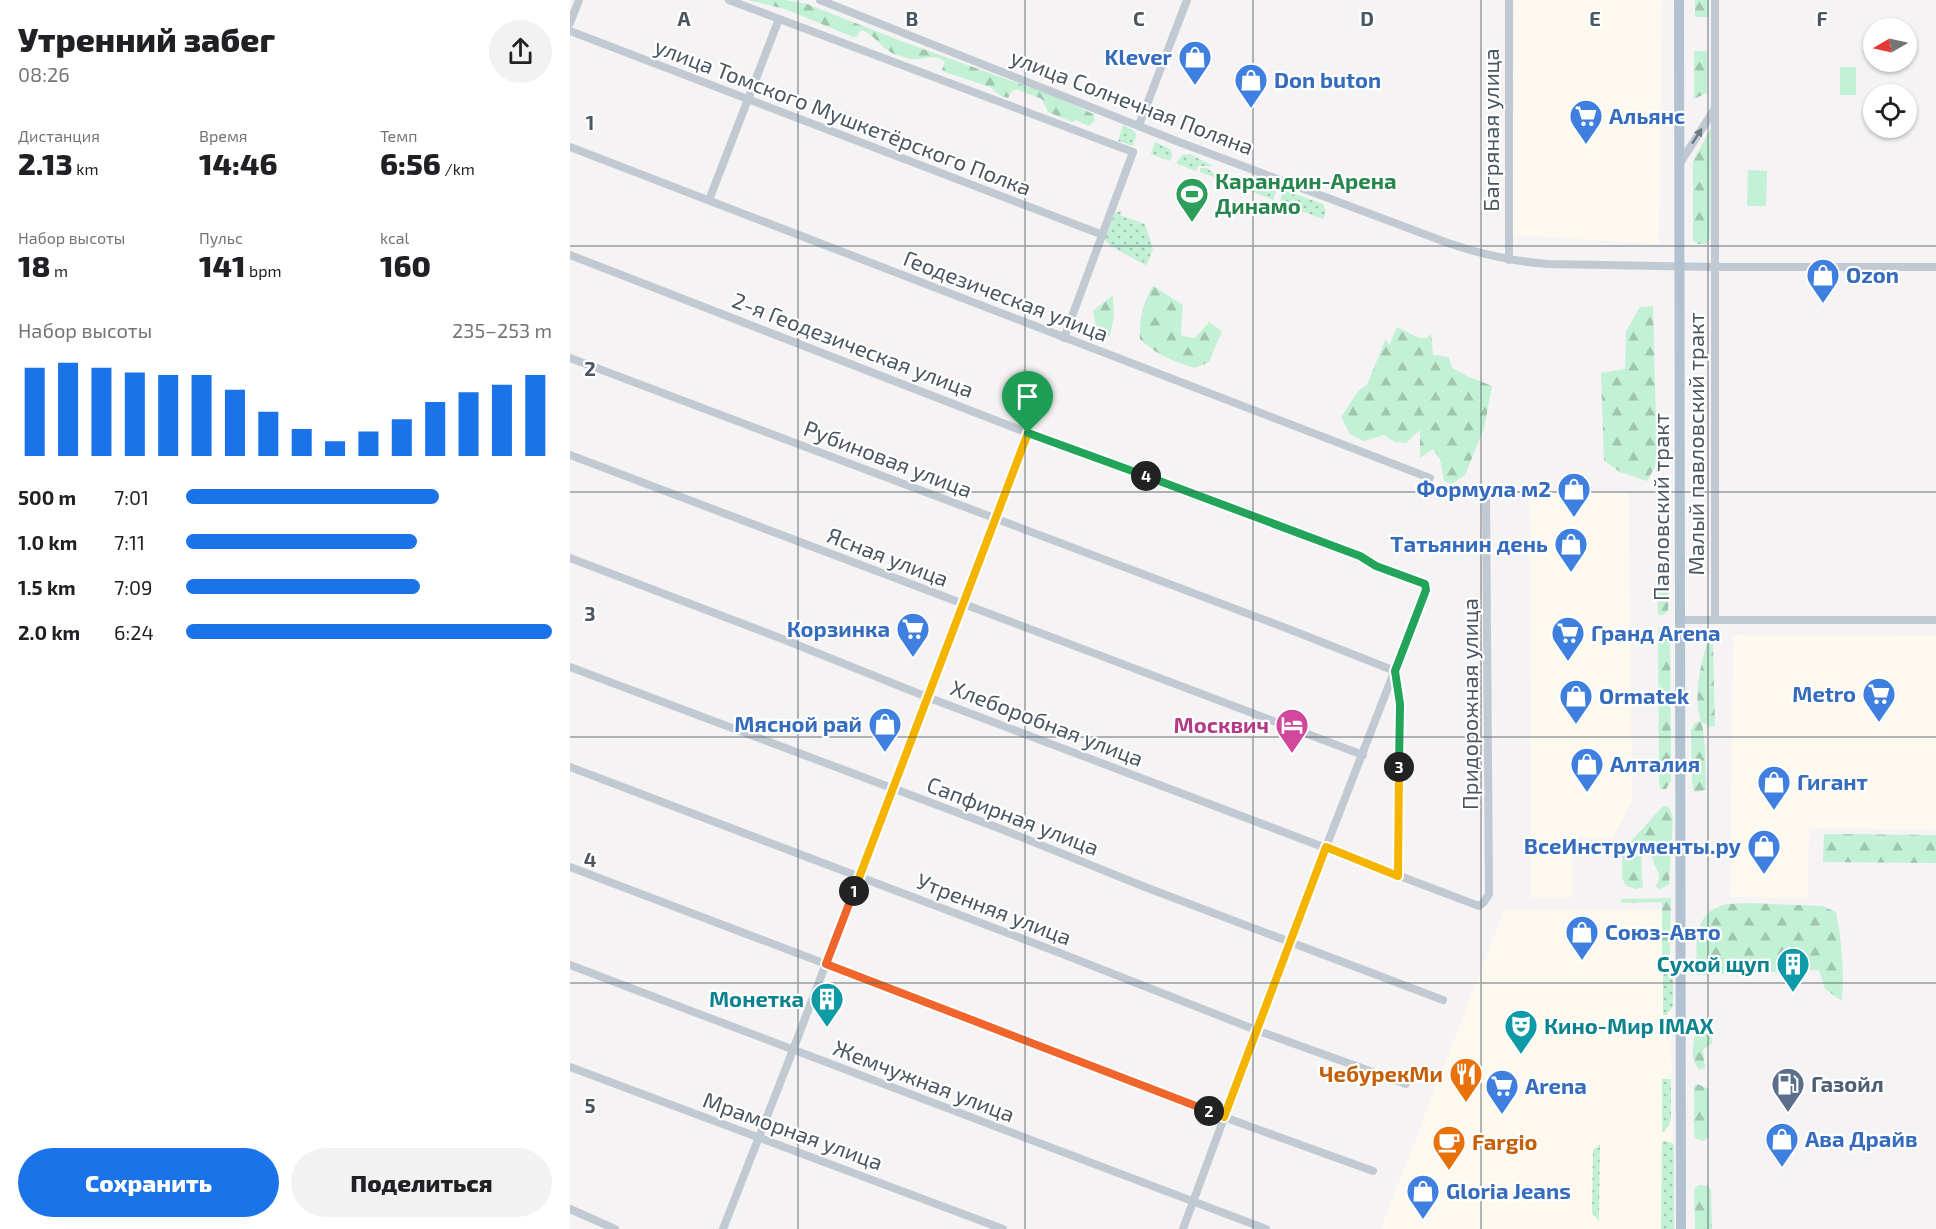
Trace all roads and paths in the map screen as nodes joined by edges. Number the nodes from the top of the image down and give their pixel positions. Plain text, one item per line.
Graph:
1 (579, 0) edge
2 (729, 0) edge
3 (820, 0) edge
4 (1187, 0) edge
5 (1509, 0) edge
6 (1679, 0) edge
7 (1715, 0) edge
8 (779, 19) junction
9 (570, 23) edge
10 (570, 31) edge
11 (747, 100) junction
12 (1714, 110) junction
13 (1139, 125) junction
14 (570, 147) edge
15 (1680, 163) junction
16 (709, 200) junction
17 (1103, 236) junction
18 (570, 255) edge
19 (1509, 260) junction
20 (1680, 267) junction
21 (1714, 267) junction
22 (1936, 267) edge
23 (1064, 338) junction
24 (570, 358) edge
25 (1028, 433) junction
26 (570, 456) edge
27 (1430, 478) dead end
28 (1486, 498) dead end
29 (995, 519) junction
30 (572, 559) edge
31 (570, 569) edge
32 (962, 604) junction
33 (1680, 620) junction
34 (1715, 620) junction
35 (1936, 620) edge
36 (570, 667) edge
37 (1395, 671) junction
38 (927, 697) junction
39 (1363, 755) junction
40 (570, 767) edge
41 (892, 789) junction
42 (1326, 847) junction
43 (570, 867) edge
44 (859, 876) junction
45 (1398, 876) junction
46 (1479, 906) joint
47 (1289, 942) junction
48 (826, 964) junction
49 (570, 965) edge
50 (1443, 1000) dead end
51 (1256, 1030) junction
52 (793, 1050) junction
53 (570, 1067) edge
54 (1406, 1084) dead end
55 (1224, 1117) junction
56 (759, 1138) junction
57 (1373, 1171) dead end
58 (1193, 1202) junction
59 (570, 1209) edge
60 (615, 1229) edge
61 (723, 1229) edge
62 (1003, 1229) edge
63 (1183, 1229) edge
64 (1266, 1229) edge
65 (1681, 1229) edge

1 - 9 street
2 - 8 street
3 - 13 street, улица Солнечная Поляна
4 - 13 street
5 - 19 street, Багряная улица
6 - 15 main road, Павловский тракт
7 - 12 street
8 - 11 street
8 - 17 street
10 - 11 street, улица Томского Мушкетёрского Полка
11 - 16 street
11 - 17 street, улица Томского Мушкетёрского Полка
15 -> 12 street
12 - 21 street
13 - 19 street, улица Солнечная Поляна
14 - 16 street, Геодезическая улица
15 - 20 main road, Павловский тракт
16 - 23 street, Геодезическая улица
17 - 23 street
18 - 25 street, 2-я Геодезическая улица
19 - 20 street, улица Солнечная Поляна
20 - 21 street, улица Солнечная Поляна
20 - 33 main road, Павловский тракт
21 - 22 street
21 - 34 street, Малый павловский тракт
23 - 27 street, Геодезическая улица
24 - 29 street, Рубиновая улица
25 - 29 street
25 - 37 street, 2-я Геодезическая улица
26 - 32 street, Ясная улица
28 - 46 street, Придорожная улица
29 - 32 street
29 - 37 street, Рубиновая улица
30 - 31 street
30 - 38 street, Хлеборобная улица
32 - 38 street
32 - 39 street, Ясная улица
33 - 34 street
33 - 65 main road, Павловский тракт
34 - 35 street
36 - 41 street, Сапфирная улица
37 - 39 street
37 - 45 street
38 - 41 street
38 - 42 street, Хлеборобная улица
39 - 42 street
40 - 44 street, Утренняя улица
41 - 44 street
41 - 47 street, Сапфирная улица
42 - 45 street, Хлеборобная улица
42 - 47 street
43 - 48 street
44 - 48 street
44 - 51 street, Утренняя улица
45 - 46 street, Хлеборобная улица
47 - 50 street, Сапфирная улица
47 - 51 street
48 - 52 street
48 - 55 street
49 - 52 street, Жемчужная улица
51 - 54 street, Утренняя улица
51 - 55 street
52 - 56 street
52 - 58 street, Жемчужная улица
53 - 56 street, Мраморная улица
55 - 57 street
55 - 58 street
56 - 61 street
56 - 62 street, Мраморная улица
58 - 63 street
58 - 64 street, Жемчужная улица
59 - 60 street

